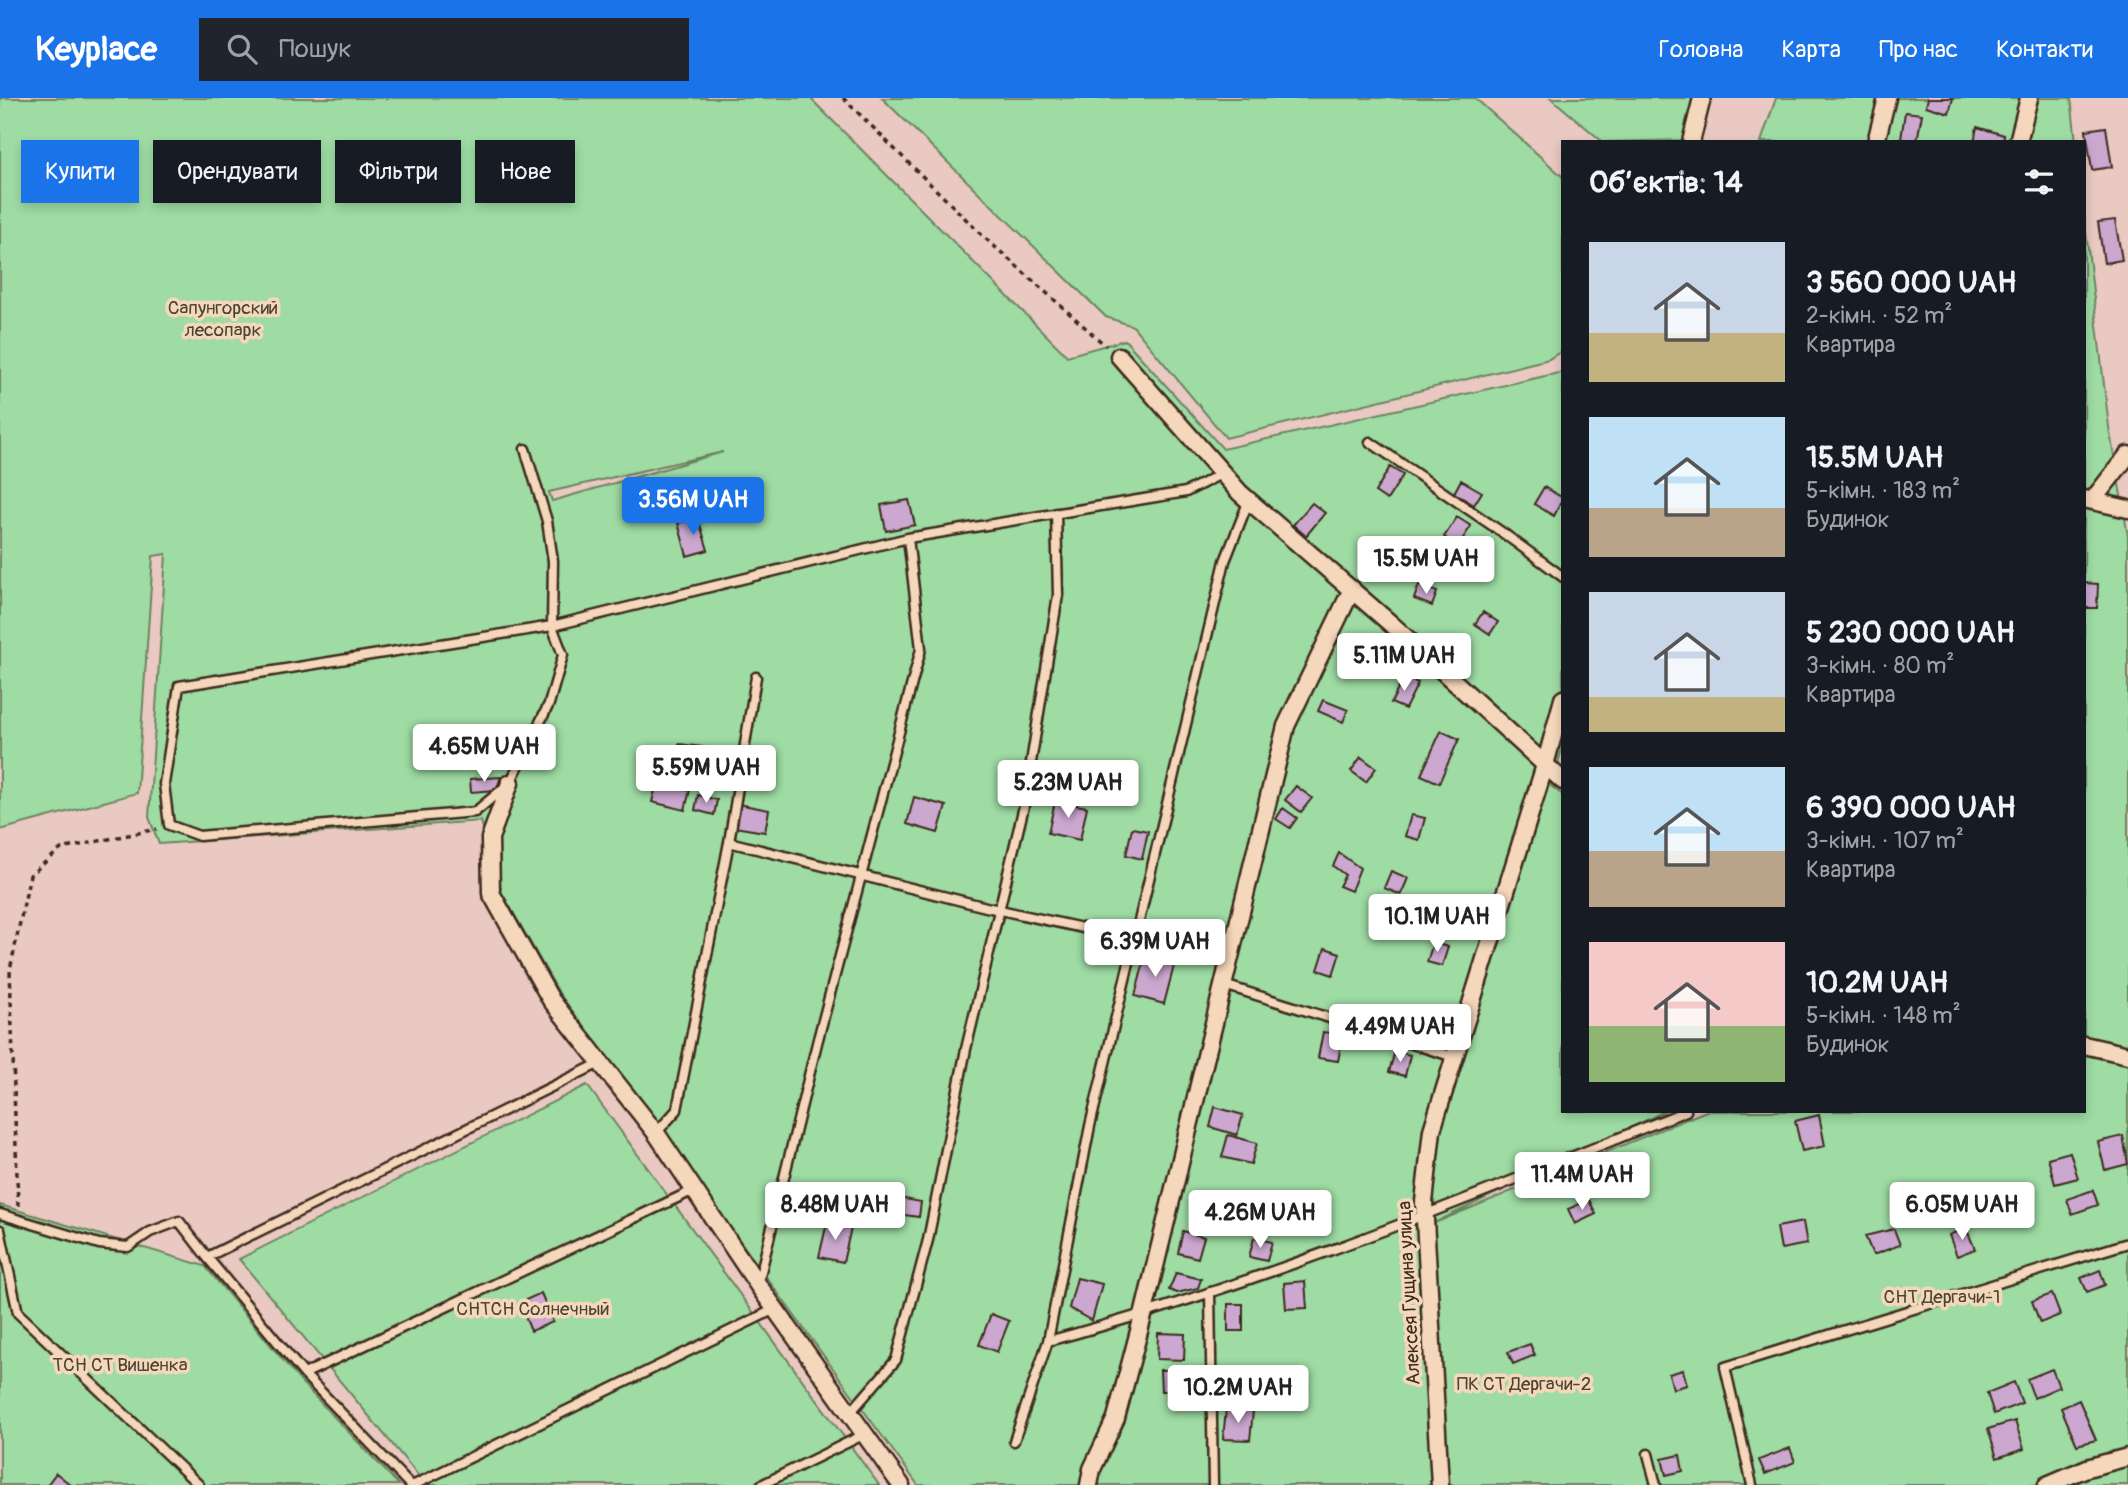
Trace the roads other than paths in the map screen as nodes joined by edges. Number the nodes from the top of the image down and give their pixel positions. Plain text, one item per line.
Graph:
1 (1702, 98) edge
2 (1886, 98) edge
3 (2029, 98) edge
4 (1692, 140) edge
5 (1876, 140) edge
6 (2018, 140) edge
7 (1119, 356) road end
8 (1370, 442) dead end
9 (525, 449) dead end
10 (2128, 455) edge
11 (1223, 474) junction
12 (1249, 500) junction
13 (2088, 500) edge
14 (2128, 509) edge
15 (1056, 513) junction
16 (908, 538) junction
17 (1561, 576) edge
18 (1352, 590) junction
19 (552, 626) junction
20 (756, 677) dead end
21 (1561, 706) edge
22 (1545, 765) junction
23 (1561, 779) edge
24 (510, 783) junction
25 (729, 842) junction
26 (860, 876) junction
27 (998, 910) junction
28 (1135, 941) junction
29 (1230, 960) junction
30 (1224, 985) junction
31 (2086, 1045) edge
32 (2128, 1055) edge
33 (1454, 1057) junction
34 (600, 1063) junction
35 (1681, 1113) edge
36 (656, 1133) junction
37 (694, 1190) junction
38 (0, 1214) edge
39 (1425, 1215) junction
40 (0, 1230) edge
41 (2128, 1243) edge
42 (207, 1257) junction
43 (758, 1285) junction
44 (1210, 1292) junction
45 (775, 1309) junction
46 (1143, 1316) junction
47 (1048, 1341) junction
48 (304, 1374) junction
49 (850, 1413) junction
50 (865, 1434) junction
51 (1014, 1441) dead end
52 (1648, 1454) dead end
53 (2128, 1457) edge
54 (199, 1485) edge
55 (412, 1485) edge
56 (761, 1485) edge
57 (901, 1485) edge
58 (1089, 1485) edge
59 (1213, 1485) edge
60 (1440, 1485) edge
61 (1656, 1485) edge
62 (1752, 1485) edge
63 (2047, 1485) edge

1 - 4 street
2 - 5 street
3 - 6 street
7 - 11 street
8 - 17 lane
9 - 19 lane
10 - 13 street
11 - 12 street
11 - 15 lane
12 - 18 street
12 - 28 lane
13 - 14 street
15 - 16 lane
15 - 27 lane
16 - 19 lane
16 - 26 lane
18 - 22 street
18 - 29 street
19 - 24 lane
19 - 24 lane
20 - 25 lane
21 - 22 street, Алексея Гущина улица
22 - 23 street
22 - 33 street, Алексея Гущина улица
24 - 34 street
25 - 26 lane
25 - 36 lane
26 - 27 lane
26 - 43 lane
27 - 28 lane
27 - 49 lane
28 - 29 lane
28 - 47 lane
29 - 30 street
30 - 33 lane
30 - 46 street
31 - 32 street
33 - 39 street, Алексея Гущина улица
34 - 36 street
34 - 42 lane
35 - 39 lane
36 - 37 street
37 - 43 street
37 - 48 lane
38 - 42 lane
39 - 44 lane
39 - 60 street, Алексея Гущина улица
40 - 54 lane
41 - 62 lane
42 - 48 lane
43 - 45 street
44 - 46 lane
44 - 59 lane
45 - 49 street
45 - 55 lane
46 - 47 lane
46 - 58 street
47 - 51 lane
48 - 55 lane
49 - 50 street
50 - 56 lane
50 - 57 street
52 - 61 lane
53 - 63 street

